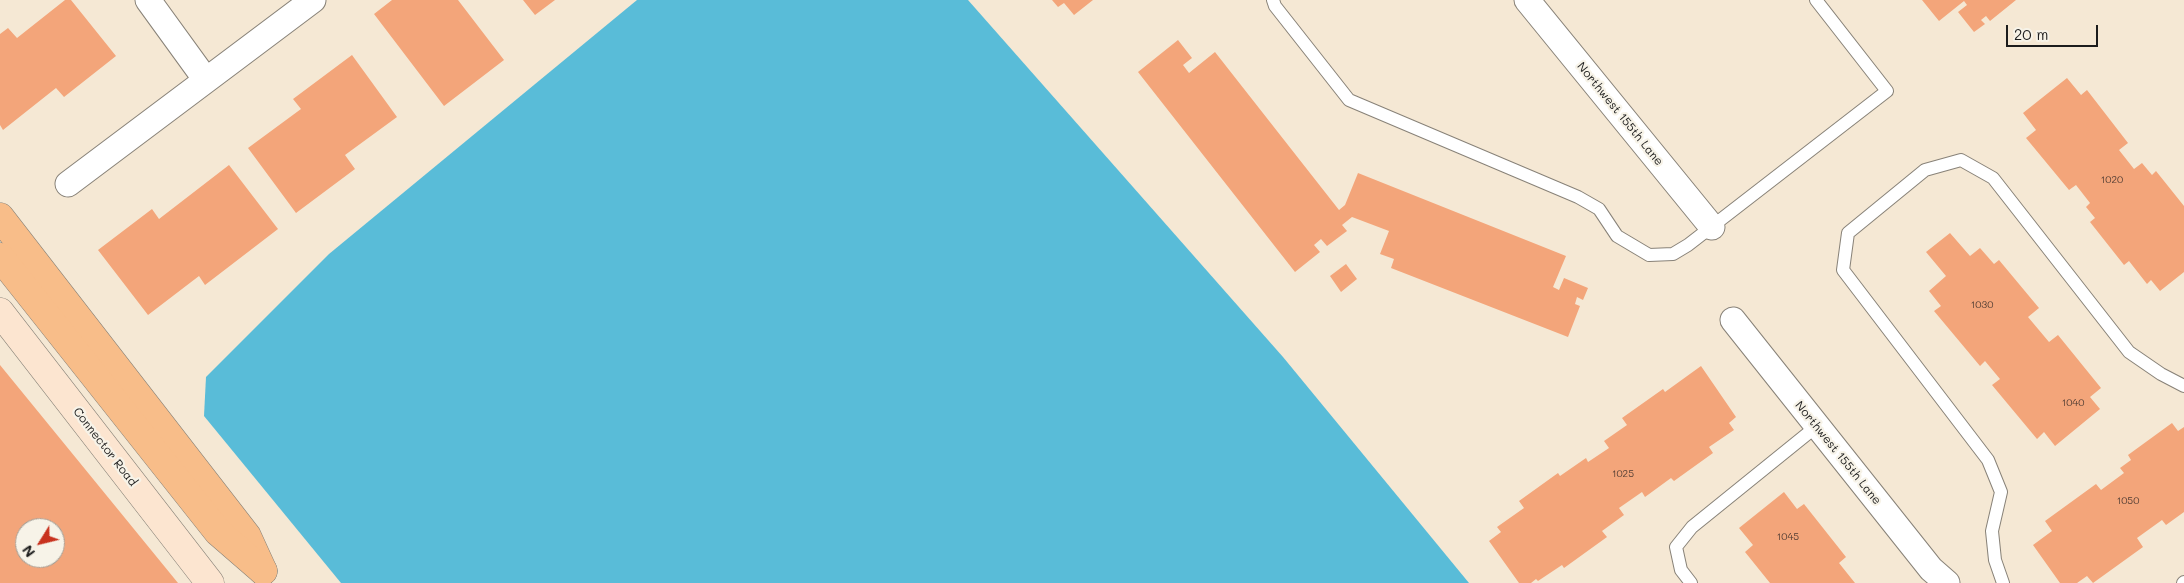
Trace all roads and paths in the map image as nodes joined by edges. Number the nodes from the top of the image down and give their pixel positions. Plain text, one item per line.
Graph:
1 (148, 0) edge
2 (312, 0) edge
3 (1273, 0) edge
4 (1527, 0) edge
5 (1816, 0) edge
6 (206, 80) junction
7 (68, 184) dead end
8 (0, 217) edge
9 (1712, 227) junction
10 (0, 257) edge
11 (0, 312) edge
12 (1733, 320) dead end
13 (2184, 386) edge
14 (1817, 426) junction
15 (267, 577) edge
16 (210, 583) edge
17 (1691, 583) edge
18 (1947, 583) edge
19 (2002, 583) edge

1 - 6 street
2 - 6 street
3 - 9 lane
4 - 9 street, Northwest 155th Lane
5 - 9 lane
6 - 7 street
8 - 15 main road
10 - 15 main road
11 - 16 main road, Connector Road
12 - 14 street, Northwest 155th Lane
13 - 19 lane
14 - 17 lane
14 - 18 street, Northwest 155th Lane

